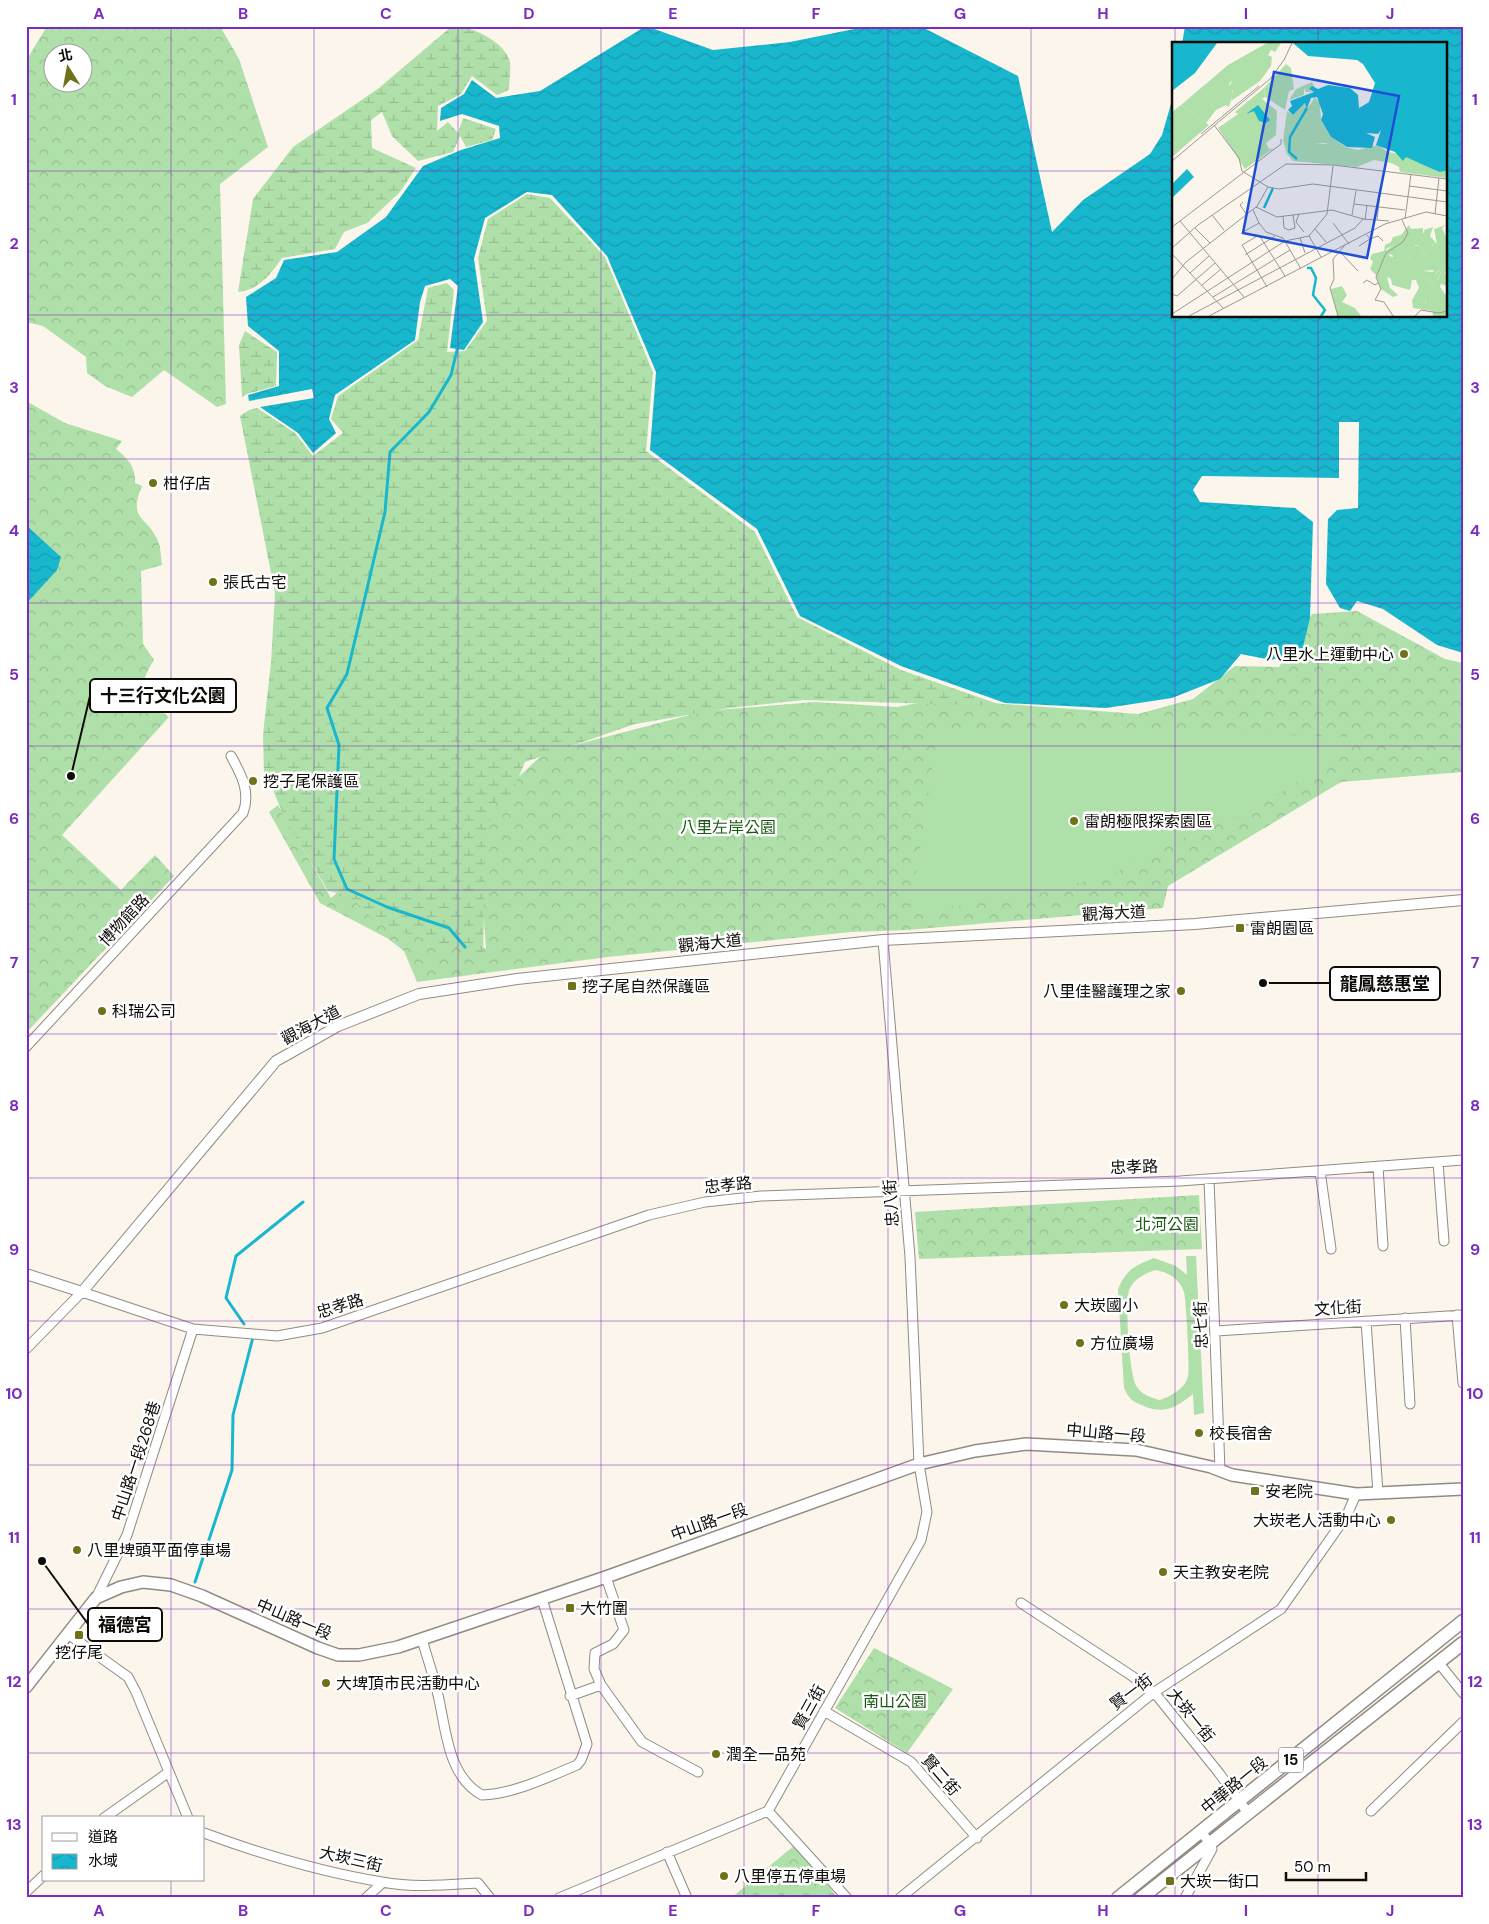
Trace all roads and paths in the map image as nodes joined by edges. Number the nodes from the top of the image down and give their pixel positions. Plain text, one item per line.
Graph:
1 (231, 756) dead end
2 (1463, 900) edge
3 (883, 940) junction
4 (26, 1047) edge
5 (1463, 1160) edge
6 (1438, 1162) junction
7 (1378, 1166) junction
8 (1320, 1171) junction
9 (1209, 1179) junction
10 (905, 1192) junction
11 (1444, 1241) dead end
12 (1383, 1246) dead end
13 (1332, 1249) dead end
14 (26, 1274) edge
15 (82, 1292) junction
16 (1460, 1315) edge
17 (1405, 1318) junction
18 (1366, 1321) junction
19 (193, 1329) junction
20 (1216, 1331) junction
21 (26, 1349) edge
22 (1463, 1383) edge
23 (1410, 1404) dead end
24 (919, 1464) junction
25 (1220, 1470) junction
26 (1463, 1489) edge
27 (1378, 1493) junction
28 (1356, 1494) junction
29 (606, 1577) junction
30 (96, 1598) junction
31 (542, 1599) junction
32 (1021, 1602) dead end
33 (1463, 1621) edge
34 (68, 1634) junction
35 (422, 1639) junction
36 (1463, 1643) edge
37 (1438, 1662) junction
38 (601, 1685) junction
39 (26, 1687) edge
40 (1153, 1693) junction
41 (1463, 1693) edge
42 (570, 1696) junction
43 (824, 1711) junction
44 (1463, 1722) edge
45 (169, 1772) junction
46 (698, 1772) dead end
47 (1239, 1802) junction
48 (768, 1810) junction
49 (1371, 1811) dead end
50 (1248, 1813) junction
51 (107, 1816) edge
52 (187, 1816) edge
53 (1201, 1832) junction
54 (205, 1833) edge
55 (976, 1838) junction
56 (1210, 1843) junction
57 (667, 1852) junction
58 (42, 1877) edge
59 (382, 1882) junction
60 (26, 1892) edge
61 (366, 1898) edge
62 (490, 1898) edge
63 (559, 1898) edge
64 (688, 1898) edge
65 (847, 1898) edge
66 (900, 1898) edge
67 (1118, 1898) edge
68 (1141, 1898) edge
69 (1185, 1898) edge

1 - 4 street, 博物館路
2 - 3 street, 觀海大道
3 - 10 street, 忠八街
3 - 15 street, 觀海大道
5 - 6 street, 忠孝路
6 - 7 street, 忠孝路
6 - 11 street
7 - 8 street, 忠孝路
7 - 12 street
8 - 9 street, 忠孝路
8 - 13 street
9 - 10 street, 忠孝路
9 - 20 street, 忠七街
10 - 19 street, 忠孝路
10 - 24 street, 忠八街
14 - 15 street, 忠孝路
15 - 19 street, 忠孝路
15 - 21 street
16 - 17 street, 文化街
16 - 22 street
17 - 18 street, 文化街
17 - 23 street
18 - 20 street, 文化街
18 - 27 street
19 - 30 street, 中山路一段268巷
20 - 25 street, 忠七街
24 - 25 main road, 中山路一段
24 - 29 main road, 中山路一段
24 - 43 street, 賢三街
25 - 28 main road, 中山路一段
26 - 27 main road, 中山路一段
27 - 28 main road, 中山路一段
28 - 40 street, 賢一街
29 - 31 main road, 中山路一段
29 - 38 street
30 - 34 main road, 中山路一段
30 - 35 main road, 中山路一段
31 - 35 main road, 中山路一段
31 - 42 street
32 - 40 street, 大崁一街
33 - 47 main road, 中華路一段 / 15
34 - 39 main road, 中山路一段
34 - 45 street
35 - 42 street
36 - 37 main road, 中華路一段 / 15
37 - 41 street
37 - 50 main road, 中華路一段 / 15
38 - 42 street
38 - 46 street
40 - 47 street, 大崁一街
40 - 55 street, 賢一街
43 - 48 street, 賢三街
43 - 55 street, 賢二街
44 - 49 street
45 - 51 street
45 - 52 street
47 - 50 street, 大崁一街
47 - 53 main road, 中華路一段 / 15
48 - 57 street
48 - 65 street
50 - 56 main road, 中華路一段 / 15
53 - 56 street
53 - 67 main road, 中華路一段 / 15
54 - 59 street, 大崁三街
55 - 66 street, 賢一街
56 - 68 main road, 中華路一段 / 15
56 - 69 street
57 - 63 street
57 - 64 street
58 - 60 street
59 - 61 street
59 - 62 street, 大崁三街

